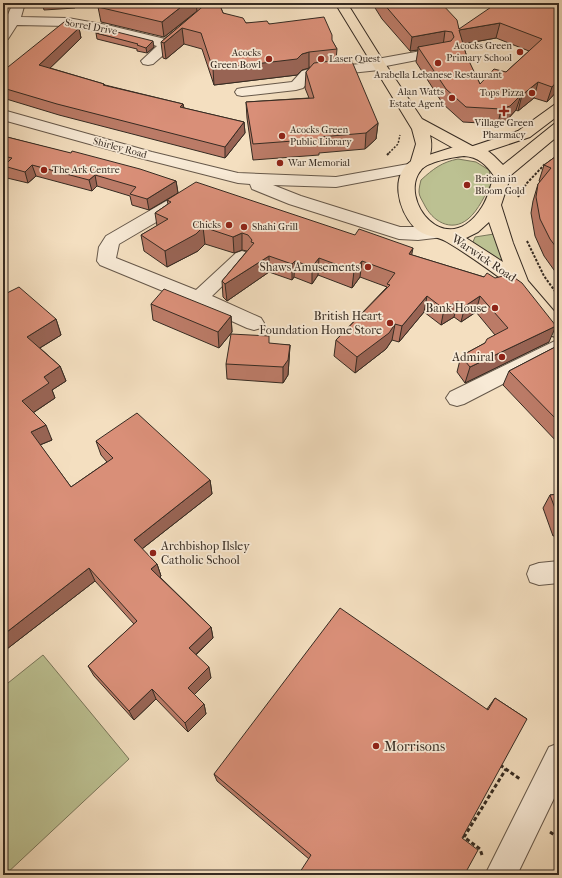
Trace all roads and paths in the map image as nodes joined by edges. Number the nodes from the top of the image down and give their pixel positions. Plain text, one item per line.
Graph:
1 (19, 3) edge
2 (341, 3) edge
3 (197, 20) edge
4 (13, 21) junction
5 (3, 36) edge
6 (167, 44) junction
7 (444, 51) edge
8 (148, 61) dead end
9 (378, 64) junction
10 (242, 92) dead end
11 (559, 108) edge
12 (3, 115) edge
13 (417, 122) junction
14 (559, 127) edge
15 (470, 151) junction
16 (548, 161) edge
17 (416, 166) junction
18 (230, 176) junction
19 (502, 176) junction
20 (336, 182) junction
21 (517, 200) dead end
22 (492, 204) junction
23 (325, 210) junction
24 (442, 234) junction
25 (526, 241) dead end
26 (242, 257) edge
27 (544, 276) junction
28 (520, 283) junction
29 (559, 297) edge
30 (199, 298) junction
31 (254, 323) dead end
32 (559, 331) edge
33 (559, 346) edge
34 (457, 398) dead end
35 (559, 757) edge
36 (506, 770) edge
37 (498, 864) edge

1 - 4 street
2 - 9 main road
3 - 6 street
4 - 5 street
4 - 6 street, Sorrel Drive
6 - 8 street
7 - 9 street
9 - 10 street
9 - 13 main road
11 - 15 main road
12 - 18 street, Shirley Road
13 - 15 main road
13 - 17 main road, Warwick Road
14 - 19 main road, Warwick Road
15 - 17 main road
15 - 19 main road
16 - 21 path
17 - 20 street, Shirley Road
17 - 24 main road, Warwick Road
18 - 20 street, Shirley Road
18 - 23 street, Shirley Road
18 - 30 street
19 - 22 main road, Warwick Road
20 - 23 street
22 - 24 main road, Warwick Road
22 - 28 main road, Warwick Road
23 - 24 street, Shirley Road
24 - 28 main road, Warwick Road
25 - 27 path
26 - 30 street
27 - 28 path
27 - 29 path
28 - 32 main road, Warwick Road
30 - 31 street
33 - 34 street
35 - 37 street
36 - 37 path

